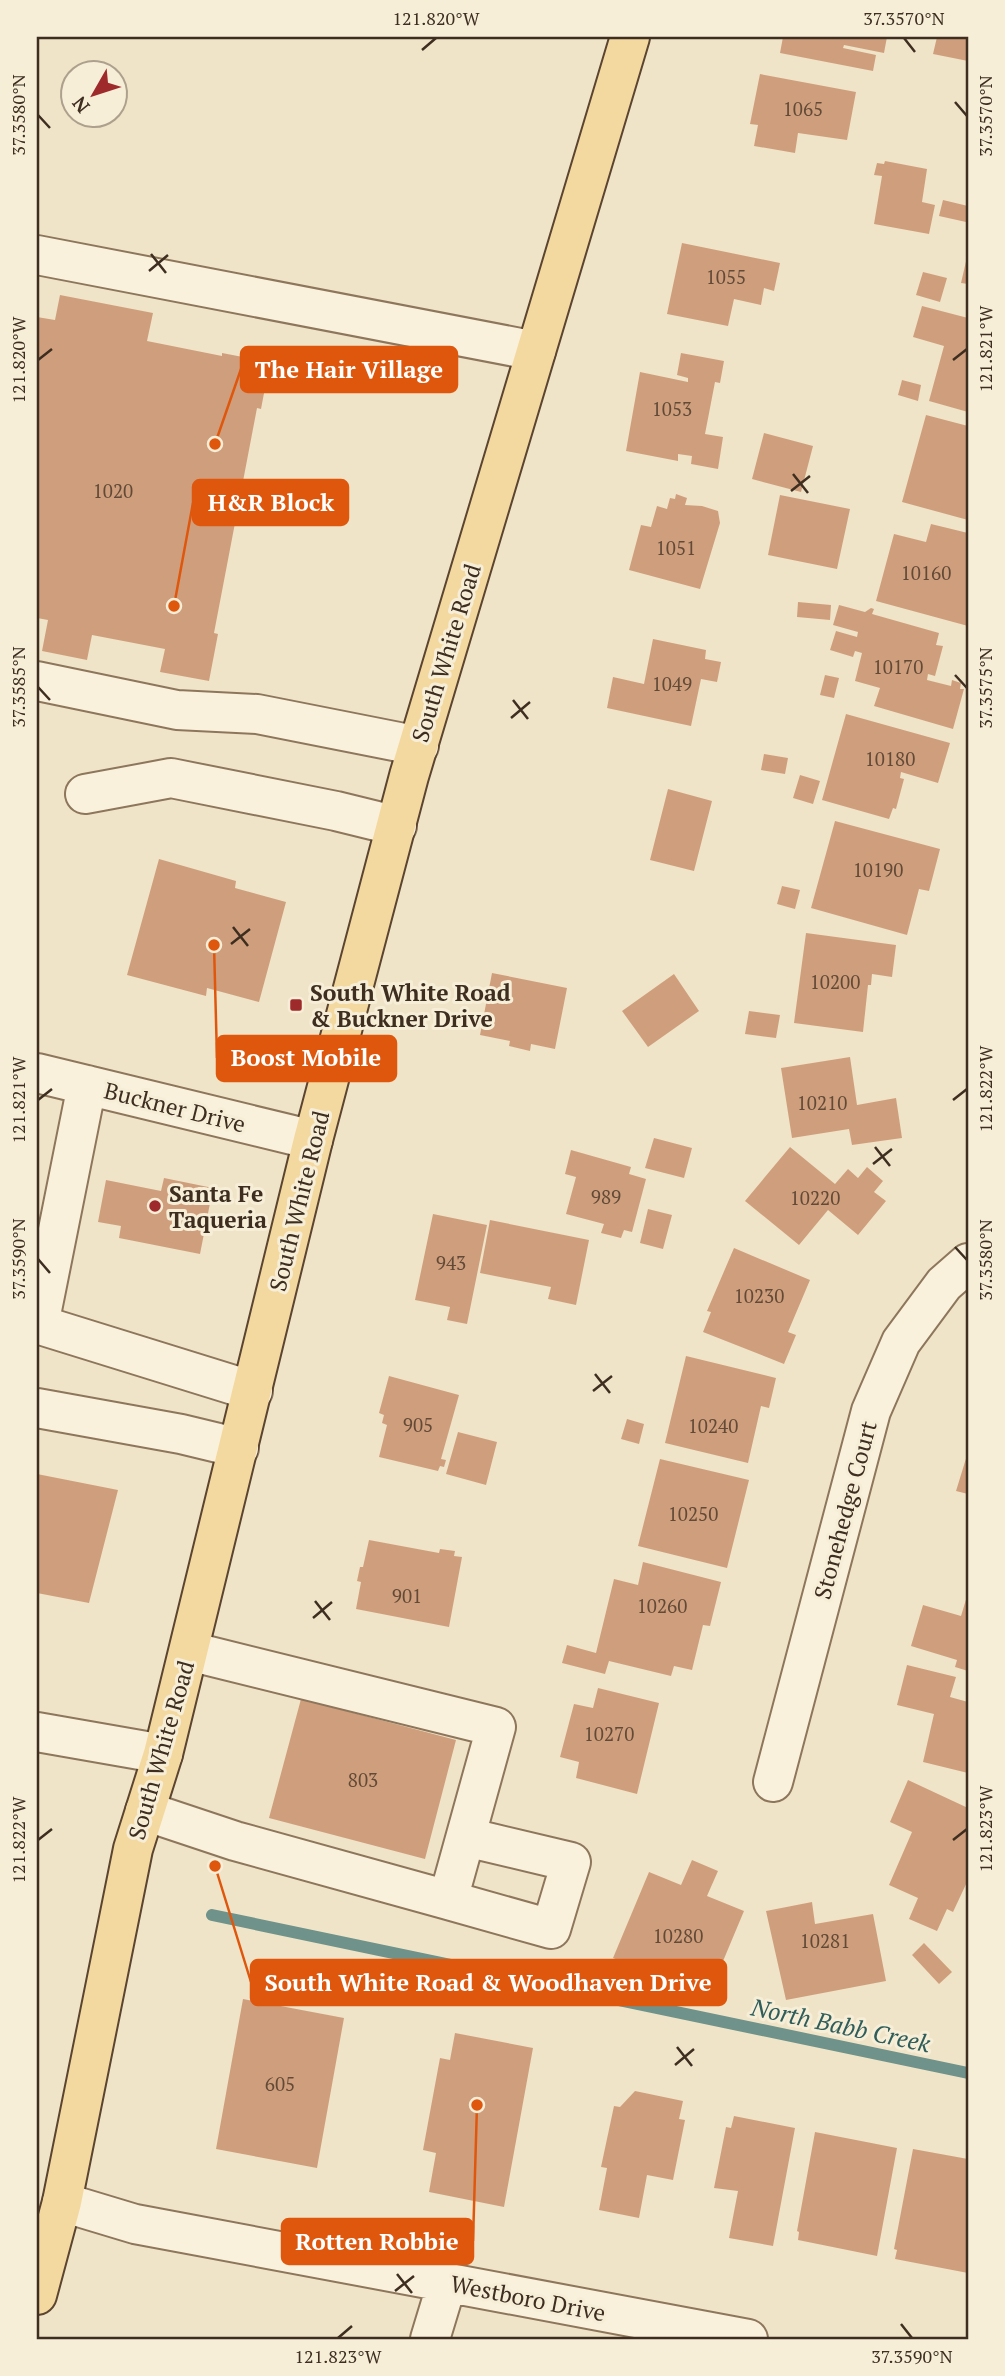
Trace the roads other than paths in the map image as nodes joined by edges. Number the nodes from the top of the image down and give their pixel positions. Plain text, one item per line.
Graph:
1 (630, 37) edge
2 (37, 255) edge
3 (536, 351) junction
4 (37, 681) edge
5 (419, 746) junction
6 (85, 794) dead end
7 (397, 826) junction
8 (37, 1073) edge
9 (87, 1085) junction
10 (313, 1140) junction
11 (968, 1263) edge
12 (38, 1325) edge
13 (253, 1391) junction
14 (37, 1408) edge
15 (239, 1448) junction
16 (189, 1651) junction
17 (37, 1732) edge
18 (163, 1754) junction
19 (773, 1782) dead end
20 (145, 1811) junction
21 (466, 1837) junction
22 (448, 1900) junction
23 (62, 2202) junction
24 (447, 2283) junction
25 (37, 2295) edge
26 (430, 2339) edge
27 (748, 2339) edge

1 - 3 main road, South White Road
2 - 3 street
3 - 5 main road, South White Road
4 - 5 street
5 - 7 main road, South White Road
6 - 7 street
7 - 10 main road, South White Road
8 - 9 street, Buckner Drive
9 - 10 street, Buckner Drive
9 - 12 street
10 - 13 main road, South White Road
11 - 19 street, Stonehedge Court
12 - 13 street
13 - 15 main road, South White Road
14 - 15 street
15 - 16 main road, South White Road
16 - 18 main road, South White Road
16 - 21 street
17 - 18 street
18 - 20 main road, South White Road
20 - 22 street
20 - 23 main road, South White Road
21 - 22 street
21 - 22 street
23 - 24 street, Westboro Drive
23 - 25 main road, South White Road
24 - 26 street
24 - 27 street, Westboro Drive

